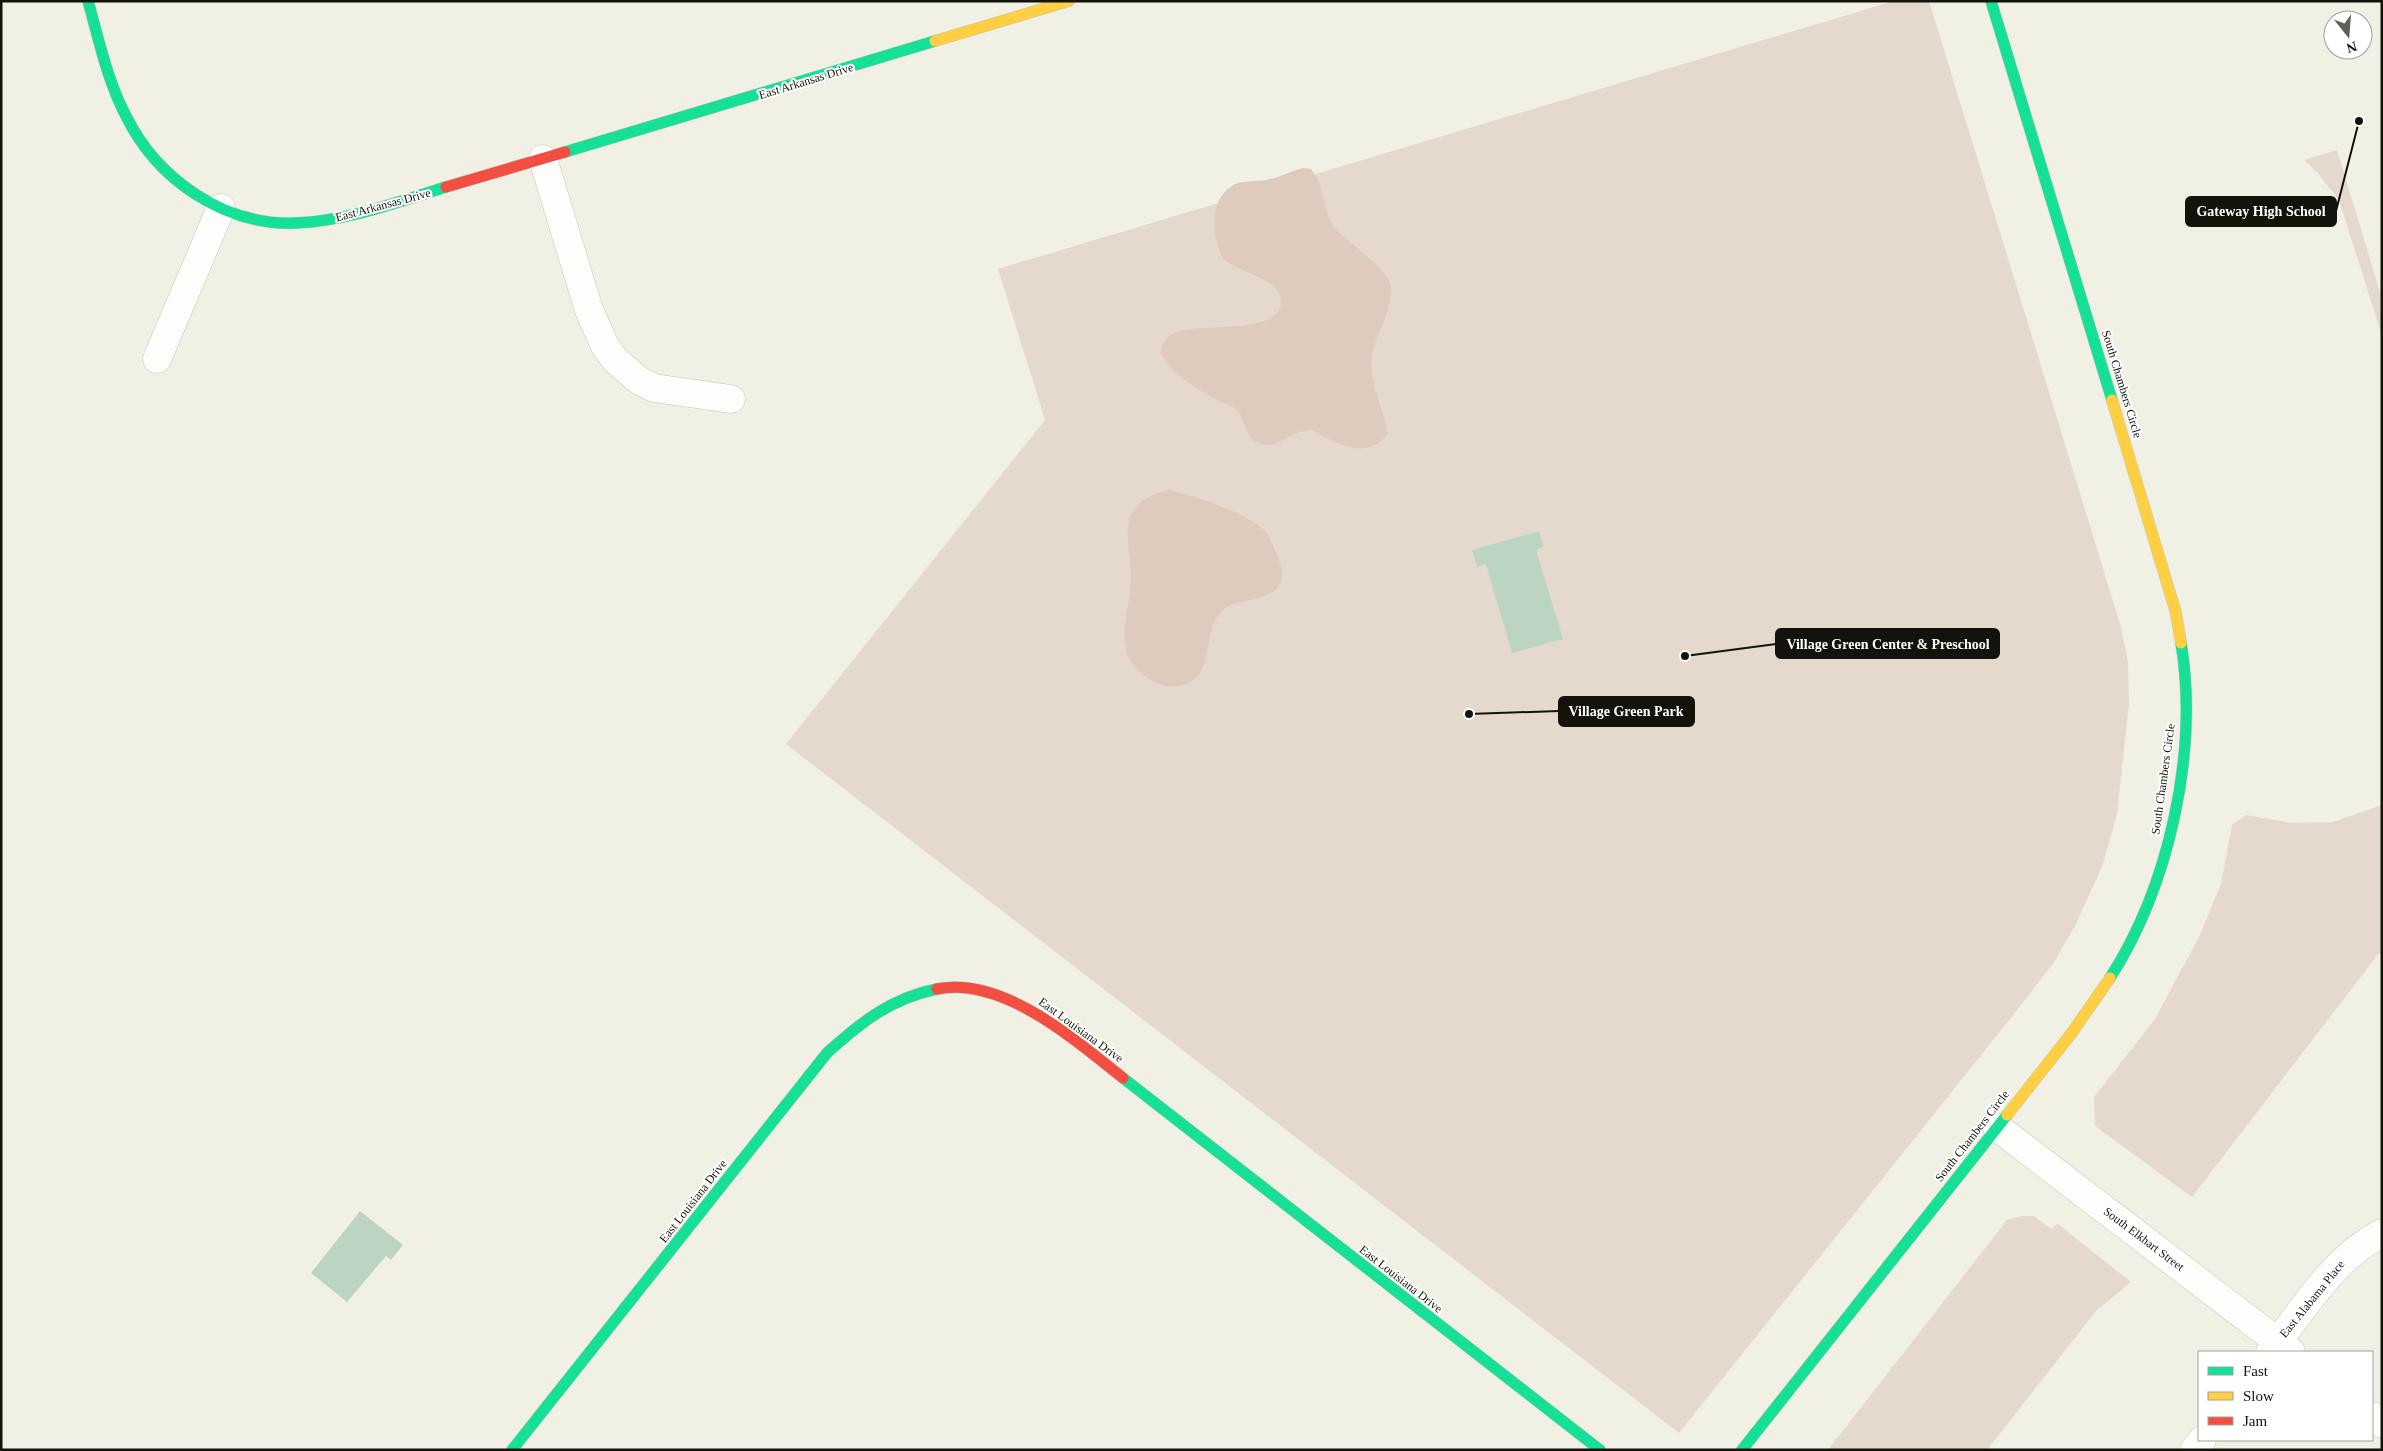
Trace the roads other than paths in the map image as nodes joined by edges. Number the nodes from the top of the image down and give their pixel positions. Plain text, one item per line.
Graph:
1 (88, 1) edge
2 (1069, 1) edge
3 (1991, 1) edge
4 (542, 159) junction
5 (221, 208) junction
6 (157, 359) dead end
7 (731, 399) dead end
8 (1997, 1126) junction
9 (2382, 1233) edge
10 (2279, 1349) edge
11 (512, 1450) edge
12 (1600, 1450) edge
13 (1742, 1450) edge

1 - 5 street, East Arkansas Drive
2 - 4 street, East Arkansas Drive
3 - 8 street, South Chambers Circle
4 - 5 street, East Arkansas Drive
4 - 7 street
5 - 6 street
8 - 10 street, South Elkhart Street
8 - 13 street, South Chambers Circle
9 - 10 street, East Alabama Place
11 - 12 street, East Louisiana Drive

